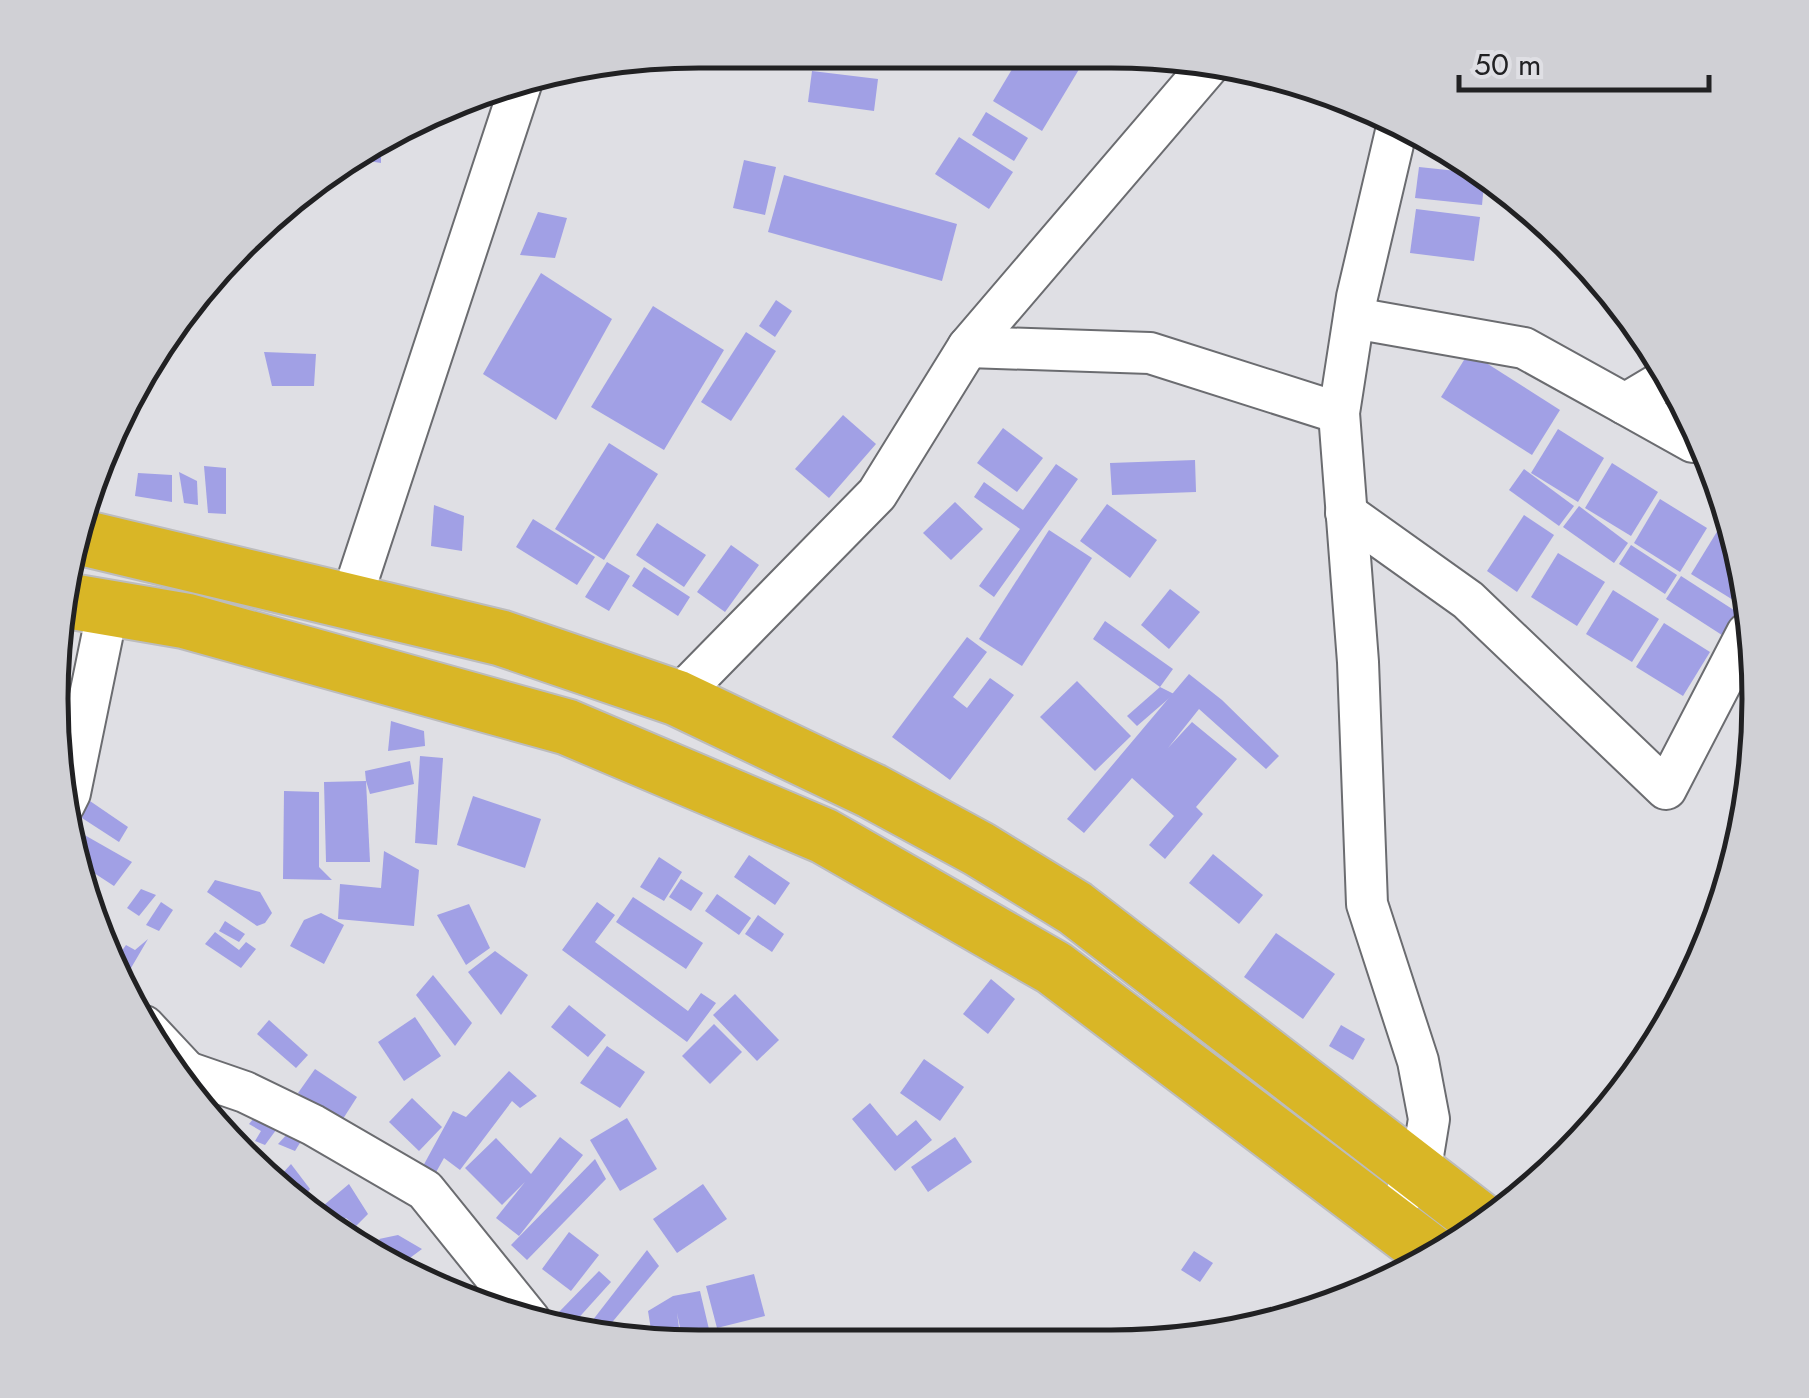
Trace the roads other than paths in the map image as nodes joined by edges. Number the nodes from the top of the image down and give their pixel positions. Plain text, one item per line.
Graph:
1 (1201, 75) edge
2 (518, 95) edge
3 (1396, 136) edge
4 (1354, 318) junction
5 (968, 347) junction
6 (1658, 385) edge
7 (1625, 404) junction
8 (1339, 413) junction
9 (1684, 437) edge
10 (1346, 513) junction
11 (88, 539) edge
12 (350, 600) junction
13 (85, 604) edge
14 (1739, 647) edge
15 (677, 698) junction
16 (72, 769) edge
17 (195, 1079) edge
18 (1420, 1174) junction
19 (1473, 1215) edge
20 (1386, 1218) junction
21 (1424, 1247) edge
22 (516, 1303) edge

1 - 5 street
2 - 12 street
3 - 4 street
4 - 7 street
4 - 8 street
5 - 8 street
5 - 15 street
6 - 7 street
7 - 9 street
8 - 10 street
10 - 14 street
10 - 18 street
11 - 12 highway
12 - 15 highway
13 - 16 street
13 - 20 highway
15 - 18 highway
17 - 22 street
18 - 19 highway
18 - 20 street
20 - 21 highway

